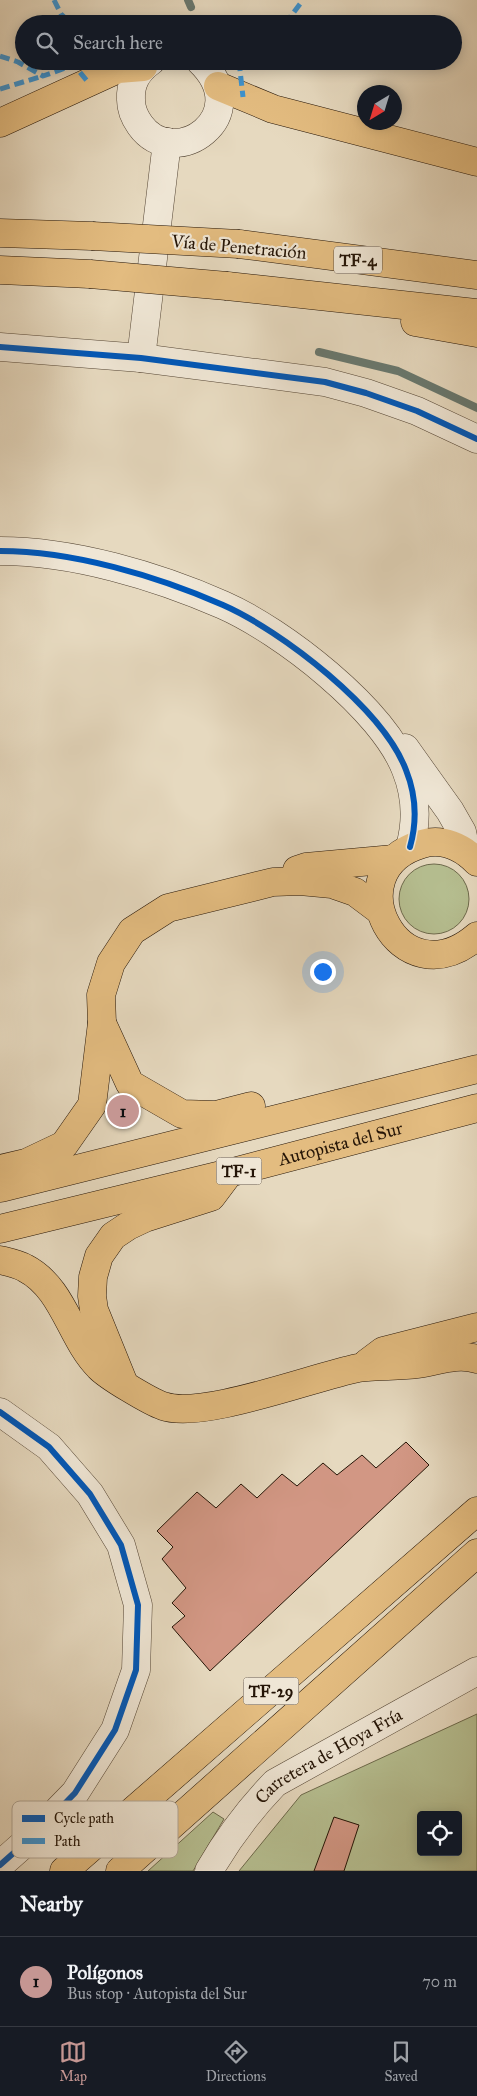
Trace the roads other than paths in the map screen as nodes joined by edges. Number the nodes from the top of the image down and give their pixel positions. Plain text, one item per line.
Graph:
1 (116, 70) edge
2 (141, 70) edge
3 (209, 70) edge
4 (218, 86) junction
5 (0, 123) edge
6 (167, 142) junction
7 (477, 162) edge
8 (0, 233) edge
9 (0, 270) edge
10 (477, 274) edge
11 (374, 300) junction
12 (477, 313) edge
13 (477, 333) edge
14 (0, 347) edge
15 (141, 358) junction
16 (477, 439) edge
17 (0, 551) edge
18 (383, 730) junction
19 (402, 853) junction
20 (472, 856) edge
21 (273, 882) junction
22 (379, 910) junction
23 (473, 944) edge
24 (102, 1023) junction
25 (477, 1068) edge
26 (356, 1100) junction
27 (477, 1108) edge
28 (0, 1169) edge
29 (229, 1173) junction
30 (0, 1188) edge
31 (0, 1229) edge
32 (0, 1260) edge
33 (477, 1326) edge
34 (477, 1359) edge
35 (434, 1362) junction
36 (360, 1368) junction
37 (477, 1373) edge
38 (124, 1384) junction
39 (0, 1412) edge
40 (477, 1511) edge
41 (477, 1553) edge
42 (477, 1671) edge
43 (67, 1801) edge
44 (144, 1801) edge
45 (178, 1819) edge
46 (12, 1854) edge
47 (79, 1858) edge
48 (135, 1858) edge
49 (0, 1864) edge
50 (64, 1871) edge
51 (120, 1871) edge
52 (209, 1871) edge

1 - 5 main road
2 - 6 street
3 - 4 street
4 - 6 street
4 - 7 main road
6 - 15 street
8 - 10 main road, Vía de Penetración / TF-4, bridge
9 - 11 main road, TF-4, bridge
11 - 12 main road, TF-4
11 - 13 main road
14 - 15 street
15 - 16 street
17 - 18 street
18 - 19 street
18 - 20 street
19 - 20 main road
19 - 21 main road
19 - 22 main road
21 - 22 main road
21 - 24 main road
22 - 23 main road
24 - 26 main road
24 - 28 main road
25 - 26 main road, TF-1
26 - 30 main road, TF-1
27 - 29 main road, Autopista del Sur / TF-1
29 - 31 main road, Autopista del Sur / TF-1
29 - 38 main road
32 - 38 main road
33 - 36 main road
34 - 35 main road
35 - 36 main road
35 - 37 main road
36 - 38 main road
39 - 43 street
40 - 44 main road, TF-29
41 - 45 main road, TF-29
42 - 52 street, Carretera de Hoya Fría
46 - 49 street
47 - 50 main road, TF-29
48 - 51 main road, TF-29

